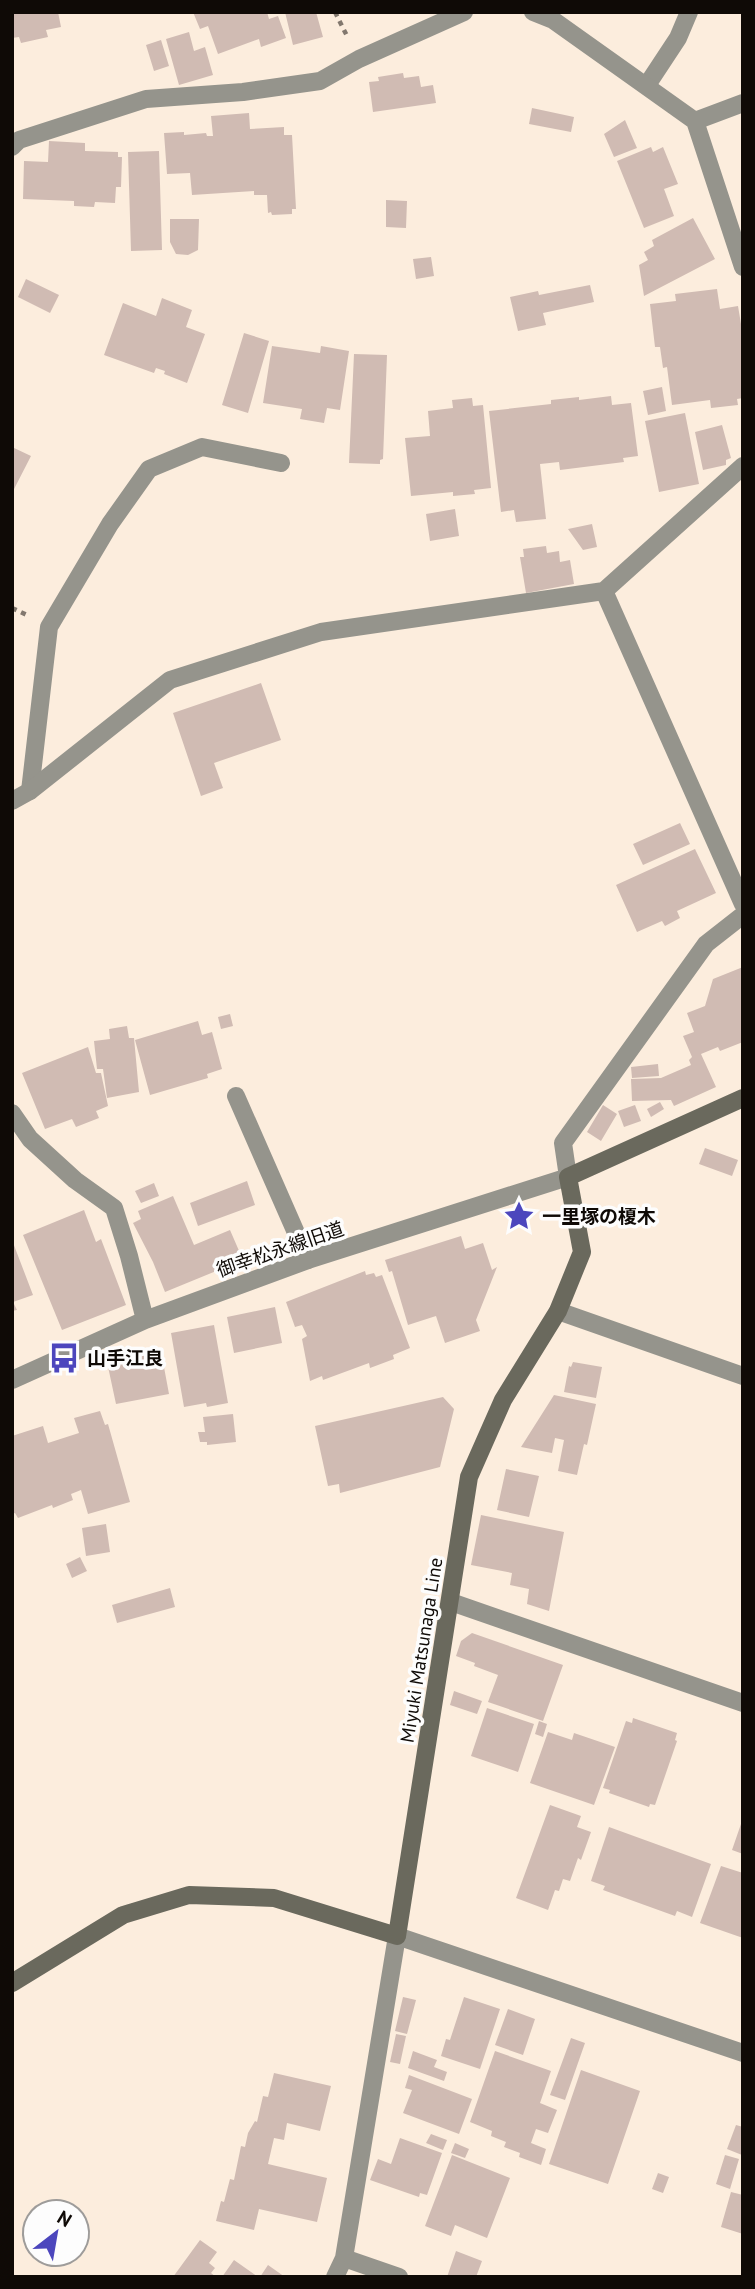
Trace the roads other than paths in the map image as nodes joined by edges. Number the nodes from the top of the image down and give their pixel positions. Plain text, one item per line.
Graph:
1 (464, 12) edge
2 (533, 12) edge
3 (689, 12) edge
4 (555, 16) edge
5 (647, 85) junction
6 (743, 103) edge
7 (695, 121) junction
8 (12, 147) edge
9 (743, 267) edge
10 (281, 463) dead end
11 (743, 466) edge
12 (604, 591) junction
13 (30, 791) junction
14 (12, 801) edge
15 (743, 904) edge
16 (743, 915) edge
17 (236, 1096) dead end
18 (743, 1098) edge
19 (12, 1113) edge
20 (568, 1177) junction
21 (308, 1260) junction
22 (558, 1311) junction
23 (145, 1320) junction
24 (743, 1376) edge
25 (12, 1380) edge
26 (451, 1602) junction
27 (743, 1703) edge
28 (397, 1936) junction
29 (12, 1983) edge
30 (743, 2053) edge
31 (344, 2258) junction
32 (335, 2277) edge
33 (399, 2277) edge

1 - 8 street
2 - 4 street
3 - 5 street
4 - 5 street
5 - 7 street
6 - 7 street
7 - 9 street
10 - 13 street
11 - 12 street
12 - 13 street
12 - 15 street
13 - 14 street
16 - 20 street
17 - 21 street
18 - 20 main road
19 - 23 street
20 - 21 street, 御幸松永線旧道
20 - 22 main road, Miyuki Matsunaga Line
21 - 23 street, 御幸松永線旧道
22 - 24 street
22 - 26 main road, Miyuki Matsunaga Line
23 - 25 street, 御幸松永線旧道
26 - 27 street
26 - 28 main road, Miyuki Matsunaga Line
28 - 29 main road
28 - 30 street
28 - 31 street
31 - 32 street
31 - 33 street

